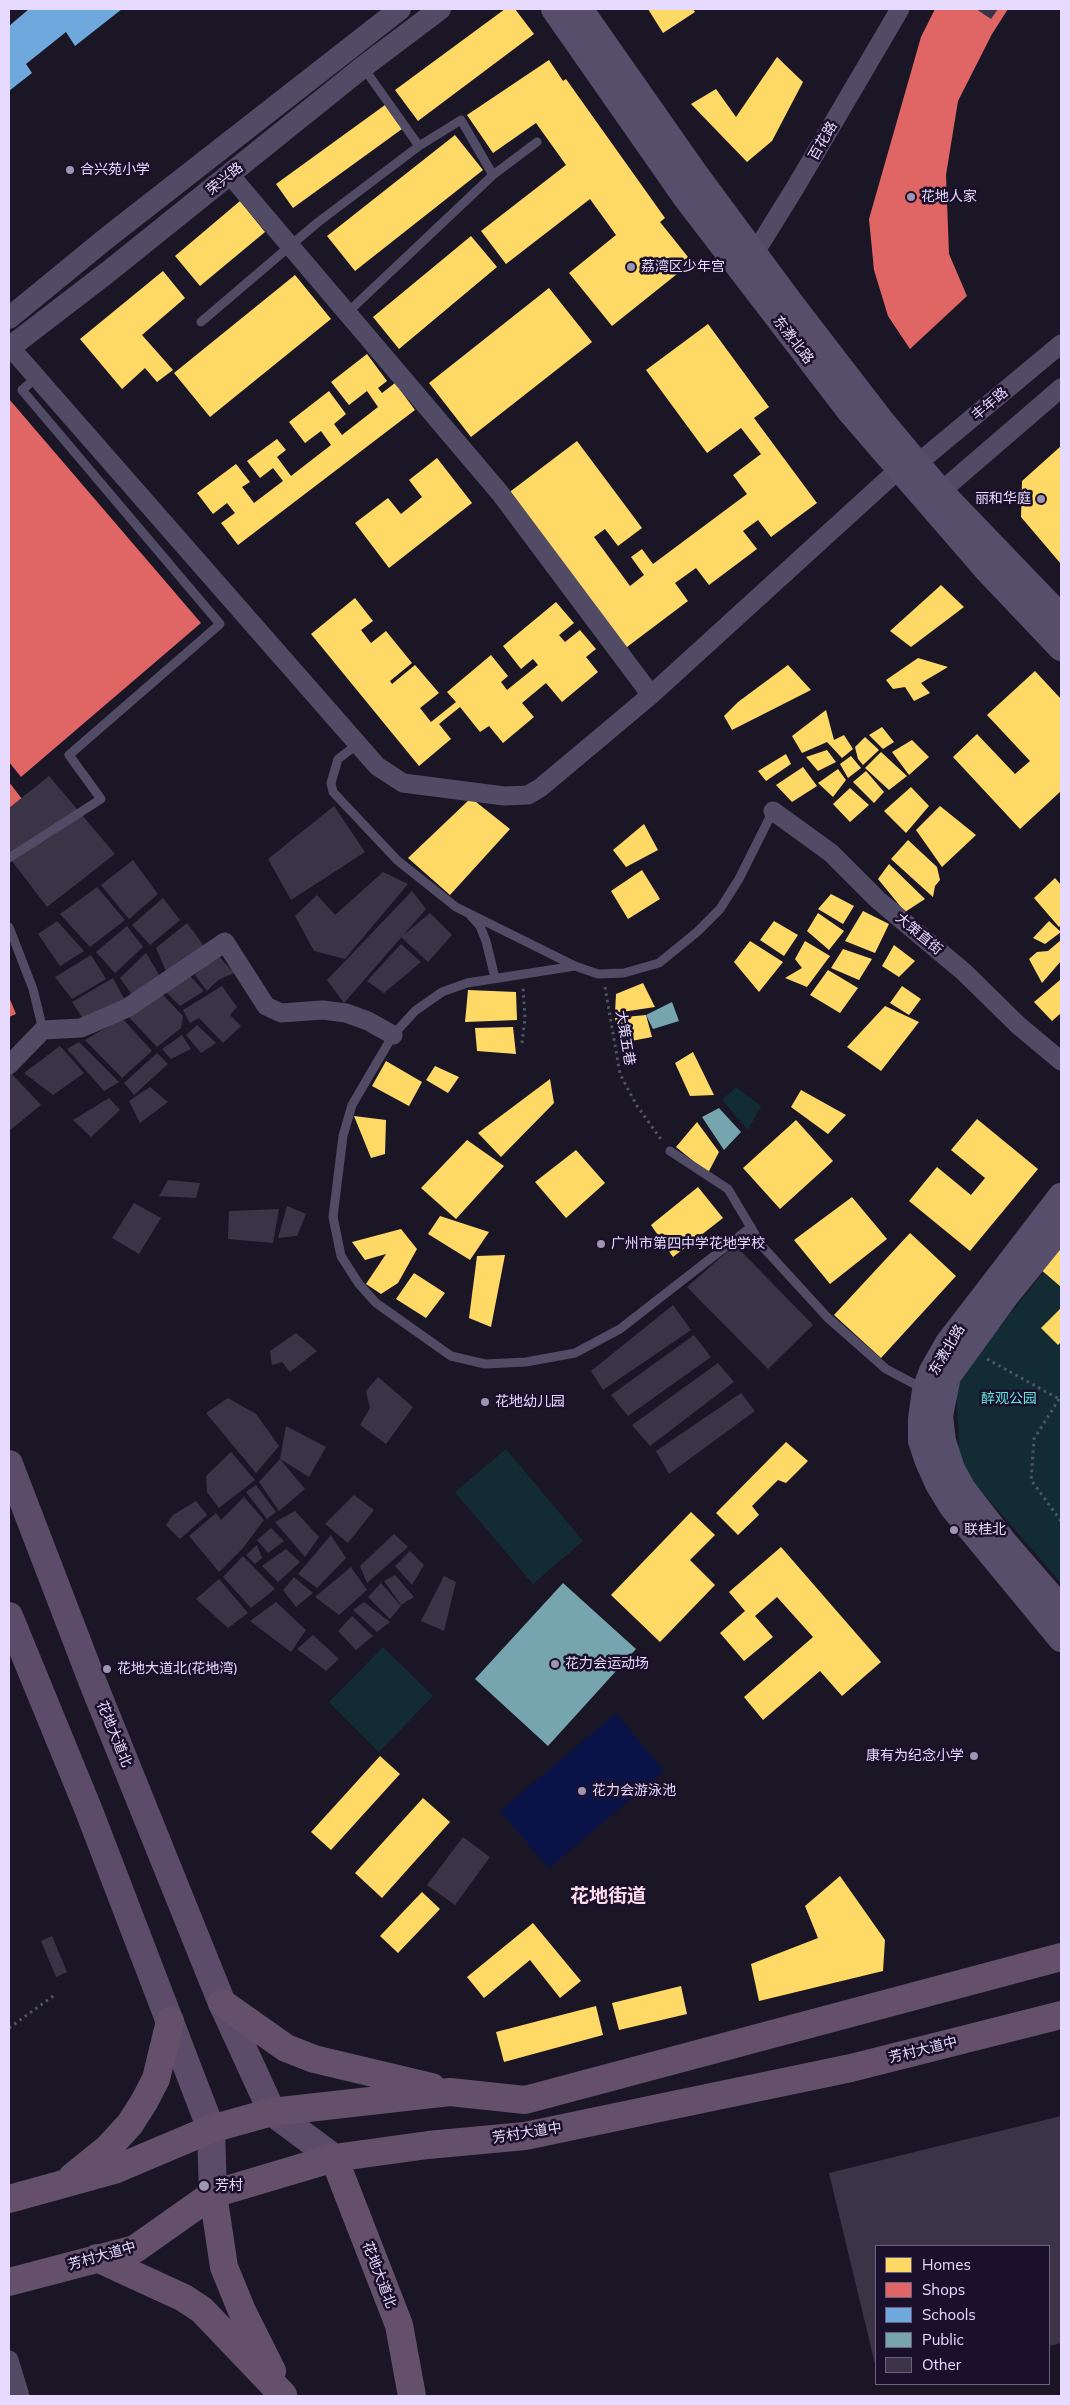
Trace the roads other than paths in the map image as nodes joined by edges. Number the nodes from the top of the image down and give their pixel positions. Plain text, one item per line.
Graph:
1 (400, 9) edge
2 (440, 9) edge
3 (554, 9) edge
4 (580, 9) edge
5 (900, 9) edge
6 (363, 67) junction
7 (537, 142) dead end
8 (419, 146) junction
9 (493, 175) junction
10 (230, 176) junction
11 (291, 247) junction
12 (746, 261) junction
13 (347, 313) junction
14 (9, 318) edge
15 (201, 322) dead end
16 (9, 343) edge
17 (1061, 344) edge
18 (36, 378) junction
19 (1061, 388) edge
20 (908, 466) junction
21 (934, 497) junction
22 (1061, 617) edge
23 (1061, 648) edge
24 (651, 695) junction
25 (358, 744) junction
26 (773, 811) joint
27 (9, 858) edge
28 (468, 912) junction
29 (9, 927) edge
30 (575, 966) junction
31 (494, 978) junction
32 (43, 1030) junction
33 (393, 1035) junction
34 (1061, 1062) edge
35 (9, 1065) edge
36 (670, 1151) road end
37 (1061, 1196) edge
38 (751, 1227) junction
39 (1061, 1228) edge
40 (925, 1390) junction
41 (9, 1464) edge
42 (1061, 1608) edge
43 (9, 1616) edge
44 (1061, 1639) edge
45 (1061, 1957) edge
46 (222, 2003) junction
47 (1061, 2015) edge
48 (170, 2021) junction
49 (450, 2092) junction
50 (272, 2112) junction
51 (211, 2129) junction
52 (334, 2158) junction
53 (43, 2191) junction
54 (213, 2194) junction
55 (9, 2199) edge
56 (97, 2258) junction
57 (9, 2282) edge
58 (9, 2360) edge
59 (284, 2395) edge
60 (20, 2396) edge
61 (412, 2396) edge

1 - 14 street, 荣兴路
2 - 6 street, 荣兴路
3 - 12 main road, 东漖北路
4 - 12 main road, 东漖北路
5 - 12 street, 百花路
6 - 8 lane
6 - 10 street, 荣兴路
7 - 9 lane
8 - 9 lane
8 - 11 lane
9 - 13 lane
10 - 11 street
10 - 16 street, 荣兴路
11 - 13 street
11 - 15 lane
12 - 20 main road, 东漖北路
13 - 24 street
16 - 18 street, 丰年路
17 - 20 street, 丰年路
18 - 25 street, 丰年路
18 - 27 lane
19 - 21 street
20 - 21 main road, 东漖北路
20 - 24 street, 丰年路
21 - 22 main road, 东漖北路
21 - 23 main road, 东漖北路
24 - 25 street, 丰年路
25 - 28 lane
26 - 30 lane
26 - 34 street, 大策直街
28 - 30 lane
28 - 31 lane
29 - 32 lane
30 - 31 lane
31 - 33 lane
32 - 33 street
32 - 35 street
33 - 38 lane
36 - 38 lane
37 - 40 main road, 东漖北路
38 - 40 lane
39 - 42 main road, 东漖北路
40 - 44 main road, 东漖北路
41 - 46 main road, 花地大道北
43 - 48 main road
45 - 49 highway
46 - 49 highway
46 - 50 main road, 花地大道北
47 - 52 highway, 芳村大道中
48 - 51 main road
48 - 53 highway
49 - 50 highway
50 - 51 highway
50 - 52 main road
51 - 53 highway
51 - 54 main road
52 - 54 highway, 芳村大道中
52 - 61 highway, 花地大道北
53 - 55 highway
54 - 56 highway, 芳村大道中
54 - 59 highway
56 - 57 highway, 芳村大道中
56 - 59 highway
58 - 60 street

